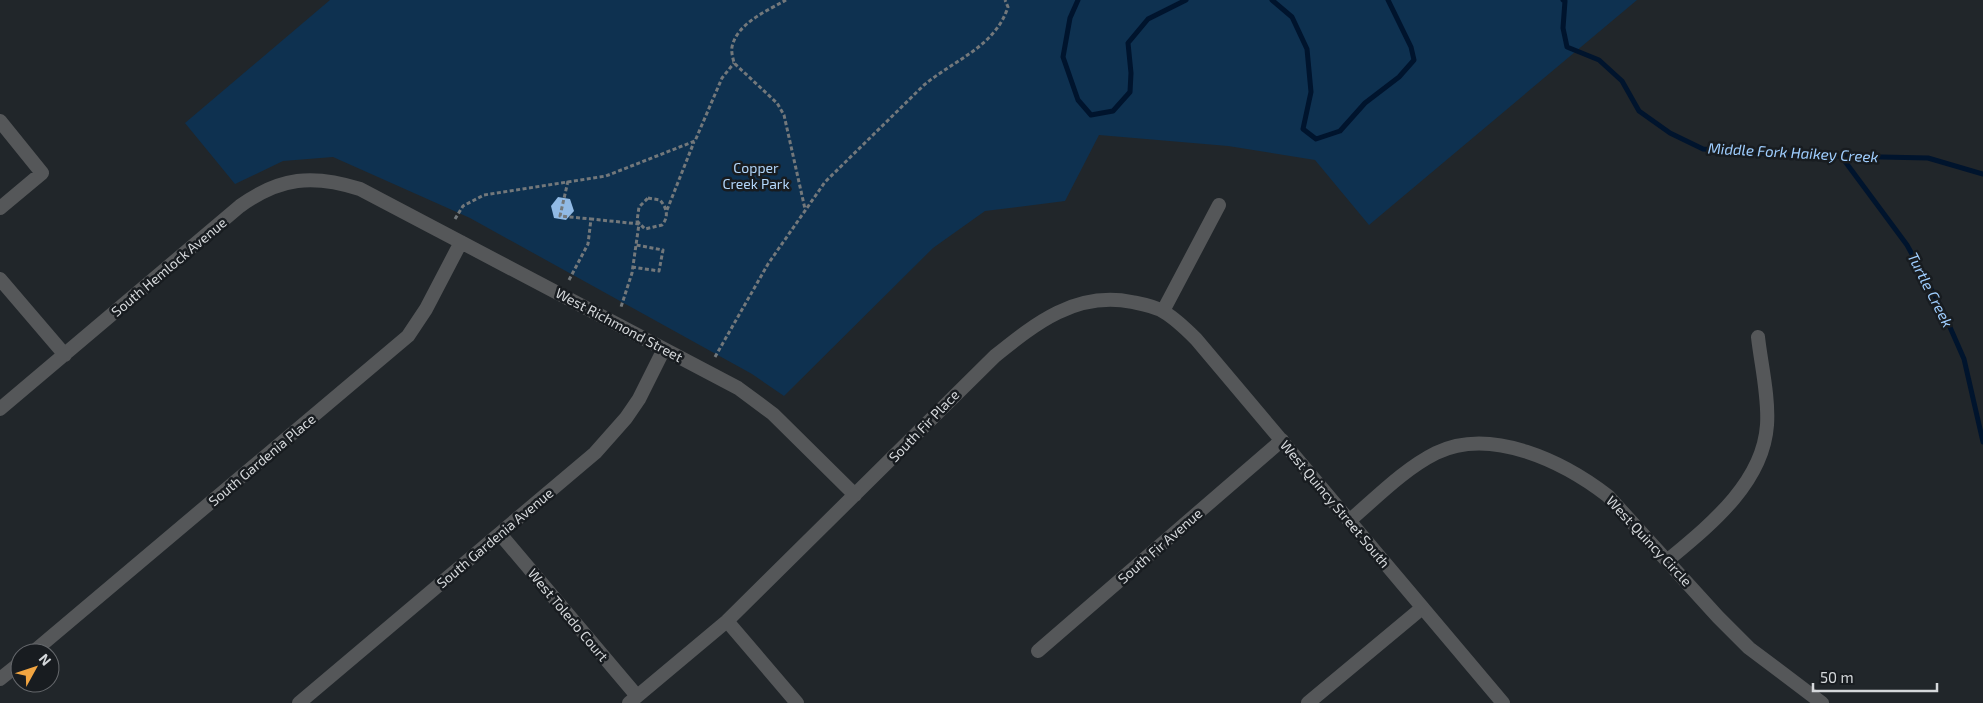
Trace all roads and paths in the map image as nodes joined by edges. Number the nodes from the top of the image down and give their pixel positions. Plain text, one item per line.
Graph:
1 (786, 0) edge
2 (1005, 0) edge
3 (1011, 0) edge
4 (1008, 7) junction
5 (734, 63) junction
6 (0, 121) edge
7 (694, 141) junction
8 (568, 181) junction
9 (360, 189) joint
10 (1219, 205) dead end
11 (0, 208) edge
12 (805, 210) junction
13 (666, 212) junction
14 (455, 219) dead end
15 (591, 219) junction
16 (640, 224) junction
17 (461, 242) junction
18 (636, 245) junction
19 (632, 267) junction
20 (0, 279) edge
21 (569, 280) dead end
22 (621, 307) dead end
23 (1163, 311) junction
24 (1758, 337) dead end
25 (664, 349) junction
26 (65, 355) junction
27 (715, 357) dead end
28 (0, 409) edge
29 (1282, 440) junction
30 (855, 495) junction
31 (1349, 521) junction
32 (500, 534) junction
33 (1668, 560) junction
34 (1422, 608) junction
35 (727, 621) junction
36 (44, 643) edge
37 (1038, 651) dead end
38 (10, 671) edge
39 (0, 679) edge
40 (633, 700) edge
41 (299, 703) edge
42 (797, 703) edge
43 (1308, 703) edge
44 (1503, 703) edge
45 (1822, 703) edge

1 - 5 path
2 - 4 path
3 - 4 path
4 - 12 path
5 - 7 path
5 - 12 path
6 - 11 street
7 - 8 path
7 - 13 path
8 - 14 path
8 - 15 path
9 - 17 street, West Richmond Street
9 - 26 street, South Hemlock Avenue
10 - 23 street
12 - 27 path
13 - 16 path
13 - 16 path
15 - 16 path
15 - 21 path
16 - 18 path
17 - 25 street, West Richmond Street
17 - 36 street, South Gardenia Place
18 - 19 path
18 - 19 path
19 - 22 path
20 - 26 street
23 - 29 street, West Quincy Street South
23 - 30 street, South Fir Place
24 - 33 street
25 - 30 street, West Richmond Street
25 - 32 street, South Gardenia Avenue
26 - 28 street, South Hemlock Avenue
29 - 31 street, West Quincy Street South
29 - 37 street, South Fir Avenue
30 - 35 street, South Fir Place
31 - 33 street, West Quincy Circle
31 - 34 street, West Quincy Street South
32 - 40 street, West Toledo Court
32 - 41 street, South Gardenia Avenue
33 - 45 street, West Quincy Circle
34 - 43 street
34 - 44 street, West Quincy Street South
35 - 40 street, South Fir Place
35 - 42 street
38 - 39 street

